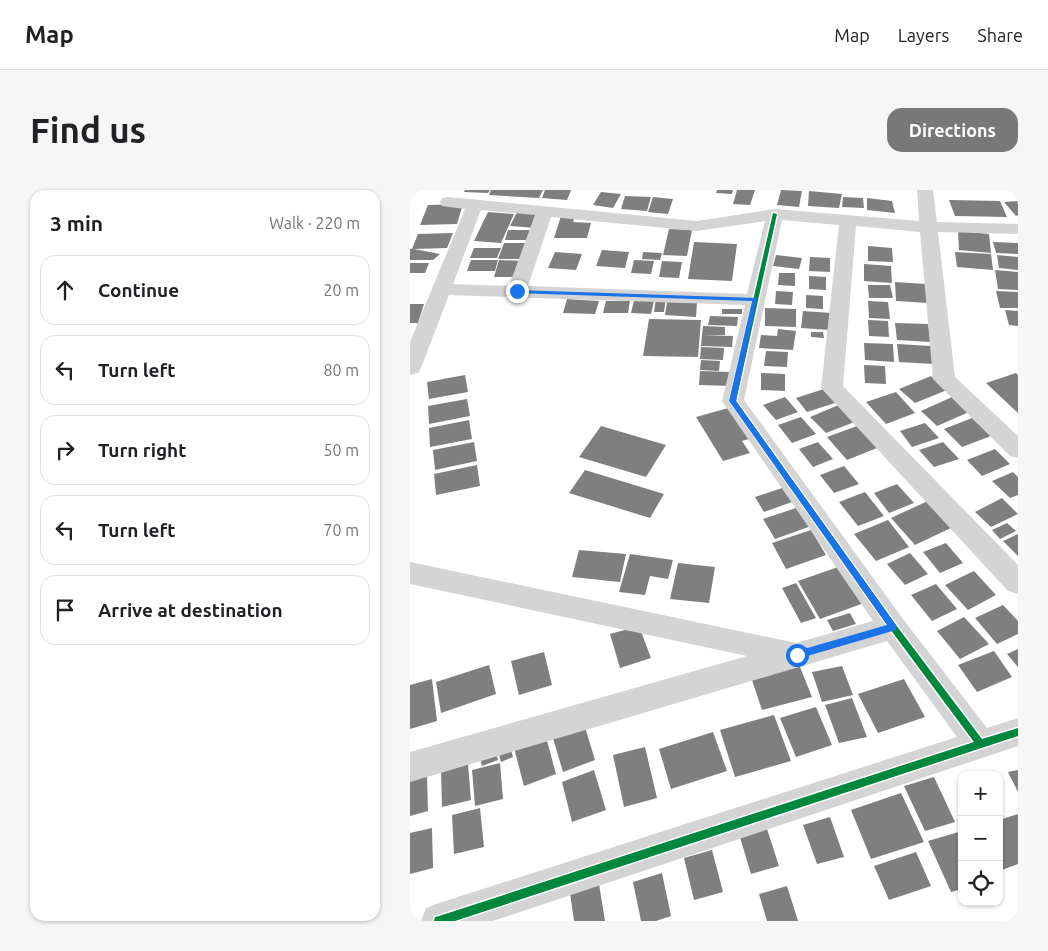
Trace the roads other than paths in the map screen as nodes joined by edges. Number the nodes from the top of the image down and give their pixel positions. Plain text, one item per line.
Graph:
1 (925, 190) edge
2 (448, 202) dead end
3 (475, 205) junction
4 (545, 211) junction
5 (775, 214) junction
6 (848, 220) junction
7 (928, 227) junction
8 (1018, 229) edge
9 (442, 289) junction
10 (517, 291) junction
11 (755, 300) junction
12 (410, 368) edge
13 (1018, 450) edge
14 (410, 573) edge
15 (1018, 583) edge
16 (893, 627) junction
17 (797, 655) junction
18 (1018, 732) edge
19 (981, 745) junction
20 (410, 767) edge
21 (439, 921) edge

1 - 7 street
2 - 3 street
3 - 4 street
3 - 9 street
4 - 5 street
4 - 10 street
5 - 6 street
5 - 11 street
6 - 7 street
6 - 15 street
7 - 8 street
7 - 13 street
9 - 10 street
9 - 12 street
10 - 11 street
11 - 16 street
14 - 17 street
16 - 17 street
16 - 19 street
17 - 20 street
18 - 19 street
19 - 21 street

